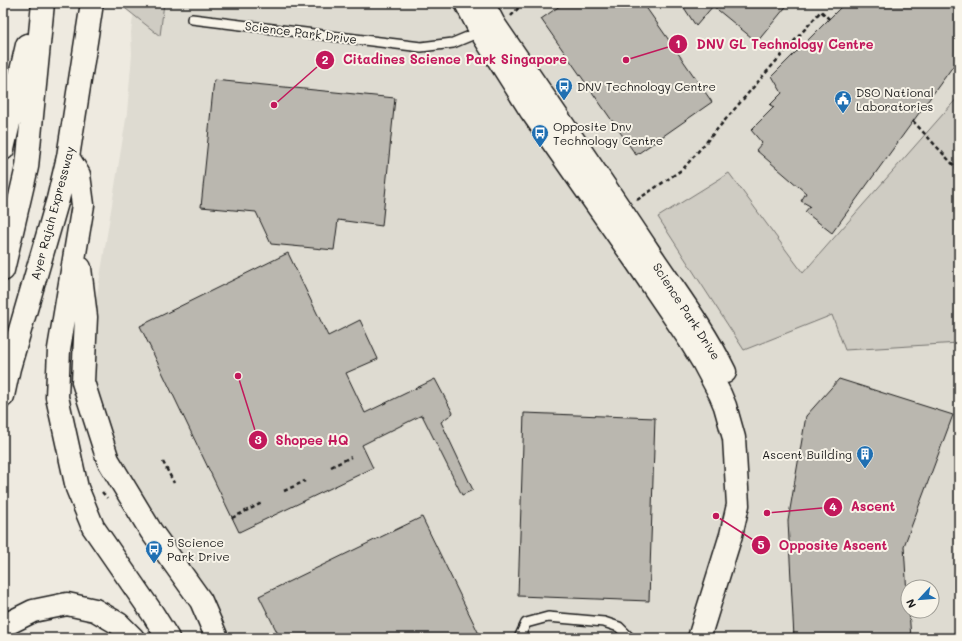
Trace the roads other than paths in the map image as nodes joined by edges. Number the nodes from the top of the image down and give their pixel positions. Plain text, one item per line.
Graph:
1 (37, 3) edge
2 (43, 3) edge
3 (92, 3) edge
4 (466, 3) edge
5 (483, 3) edge
6 (192, 18) dead end
7 (487, 28) junction
8 (3, 149) edge
9 (68, 157) junction
10 (77, 244) junction
11 (3, 270) edge
12 (3, 396) edge
13 (3, 626) edge
14 (709, 632) edge
15 (133, 638) edge
16 (168, 638) edge
17 (217, 638) edge
18 (519, 638) edge
19 (630, 638) edge

1 - 8 main road
2 - 11 main road
3 - 9 main road, Ayer Rajah Expressway
4 - 7 main road, Science Park Drive
5 - 7 main road, Science Park Drive
6 - 7 lane, Science Park Drive
7 - 14 main road, Science Park Drive
7 - 14 main road, Science Park Drive
9 - 10 main road
9 - 12 main road, Ayer Rajah Expressway
10 - 16 main road
10 - 17 main road
13 - 15 main road
18 - 19 lane

